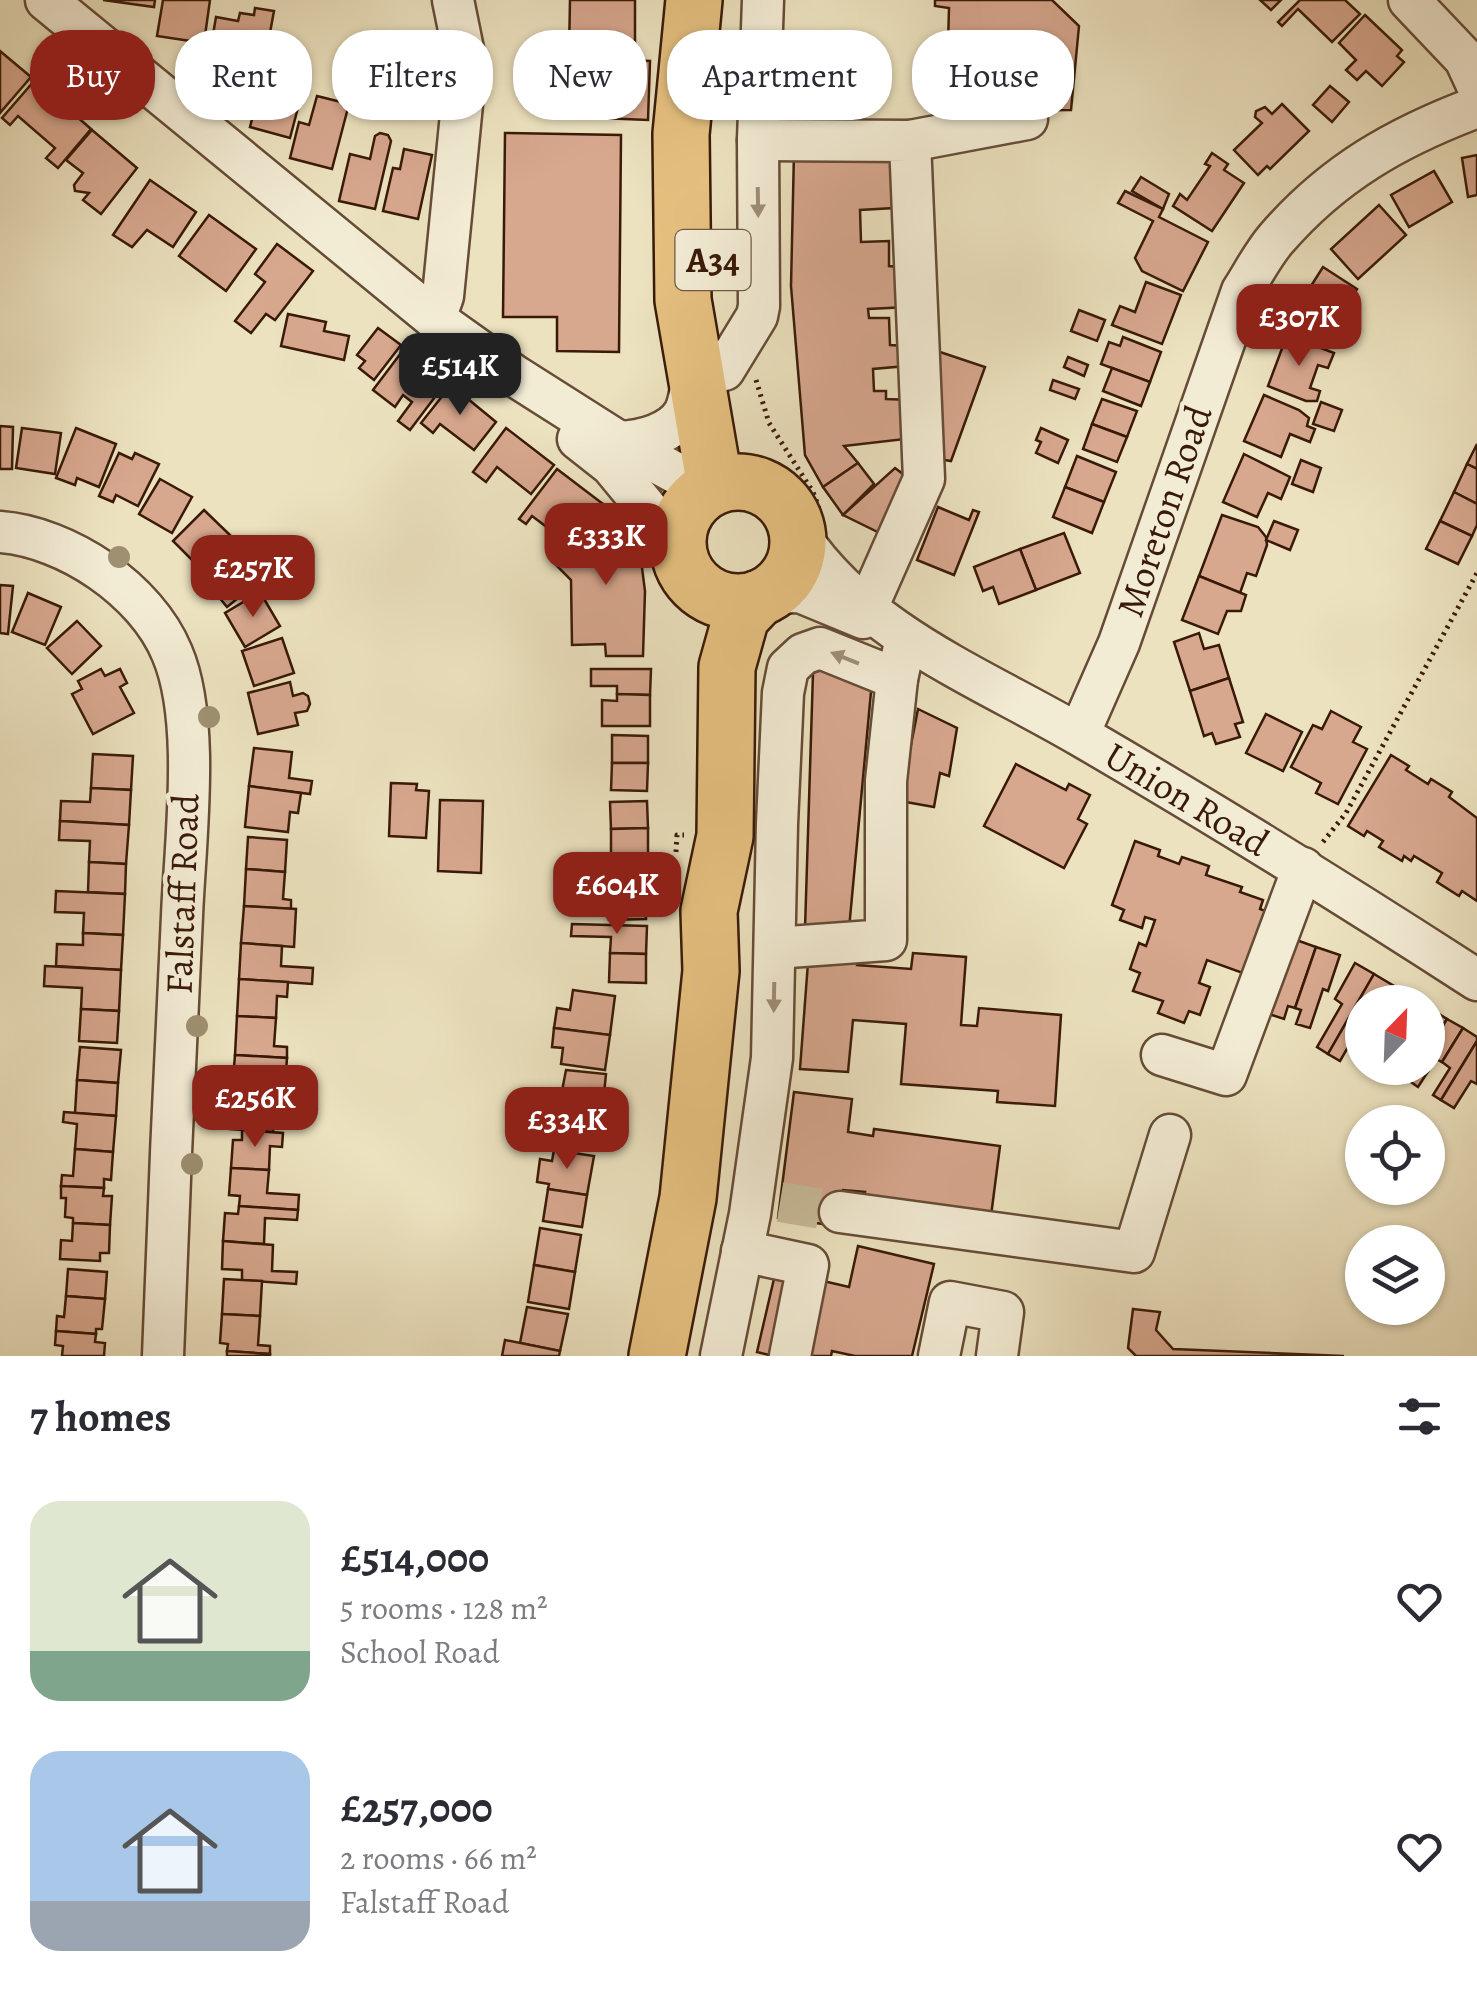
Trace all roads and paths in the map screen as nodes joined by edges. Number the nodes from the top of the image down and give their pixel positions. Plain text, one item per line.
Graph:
1 (46, 0) edge
2 (453, 0) edge
3 (764, 0) edge
4 (1409, 0) edge
5 (693, 17) edge
6 (1477, 85) edge
7 (1477, 108) edge
8 (1021, 120) edge
9 (758, 140) junction
10 (910, 140) junction
11 (435, 319) junction
12 (720, 360) junction
13 (515, 376) junction
14 (619, 442) junction
15 (725, 487) junction
16 (809, 522) junction
17 (0, 532) edge
18 (691, 568) junction
19 (1477, 573) edge
20 (765, 596) junction
21 (888, 624) junction
22 (897, 679) junction
23 (1079, 734) junction
24 (1304, 868) junction
25 (709, 911) junction
26 (775, 948) junction
27 (1477, 980) edge
28 (1162, 1055) dead end
29 (1170, 1134) dead end
30 (688, 1198) junction
31 (840, 1212) tunnel mouth
32 (756, 1217) junction
33 (968, 1305) junction
34 (162, 1356) edge
35 (657, 1356) edge
36 (720, 1356) edge
37 (790, 1356) edge
38 (939, 1356) edge
39 (978, 1356) edge
40 (996, 1356) edge

1 - 11 street
2 - 11 street
3 - 9 street
4 - 6 street
5 - 12 highway, A34
7 - 23 street, Moreton Road
8 - 10 street
9 - 10 street
9 -> 12 street
10 - 21 street
11 - 13 street
12 - 14 street
12 - 15 highway, A34
12 - 16 path
13 - 14 street
13 - 18 street
14 - 15 street
15 - 16 highway
15 - 18 highway
16 - 20 highway
16 - 21 street, Union Road
17 - 34 street, Falstaff Road
18 - 20 highway
18 - 25 highway
19 - 24 path
20 - 21 street, Union Road
20 - 25 highway
21 - 22 street
21 - 23 street, Union Road
22 - 26 street
22 -> 26 street
23 - 24 street, Union Road
24 - 27 street, Union Road
24 - 28 street
25 - 30 highway
26 -> 32 street
29 - 31 street
30 - 32 street
30 - 35 highway
32 - 36 street
32 - 37 street
33 - 38 street
33 - 39 street
33 - 40 street

